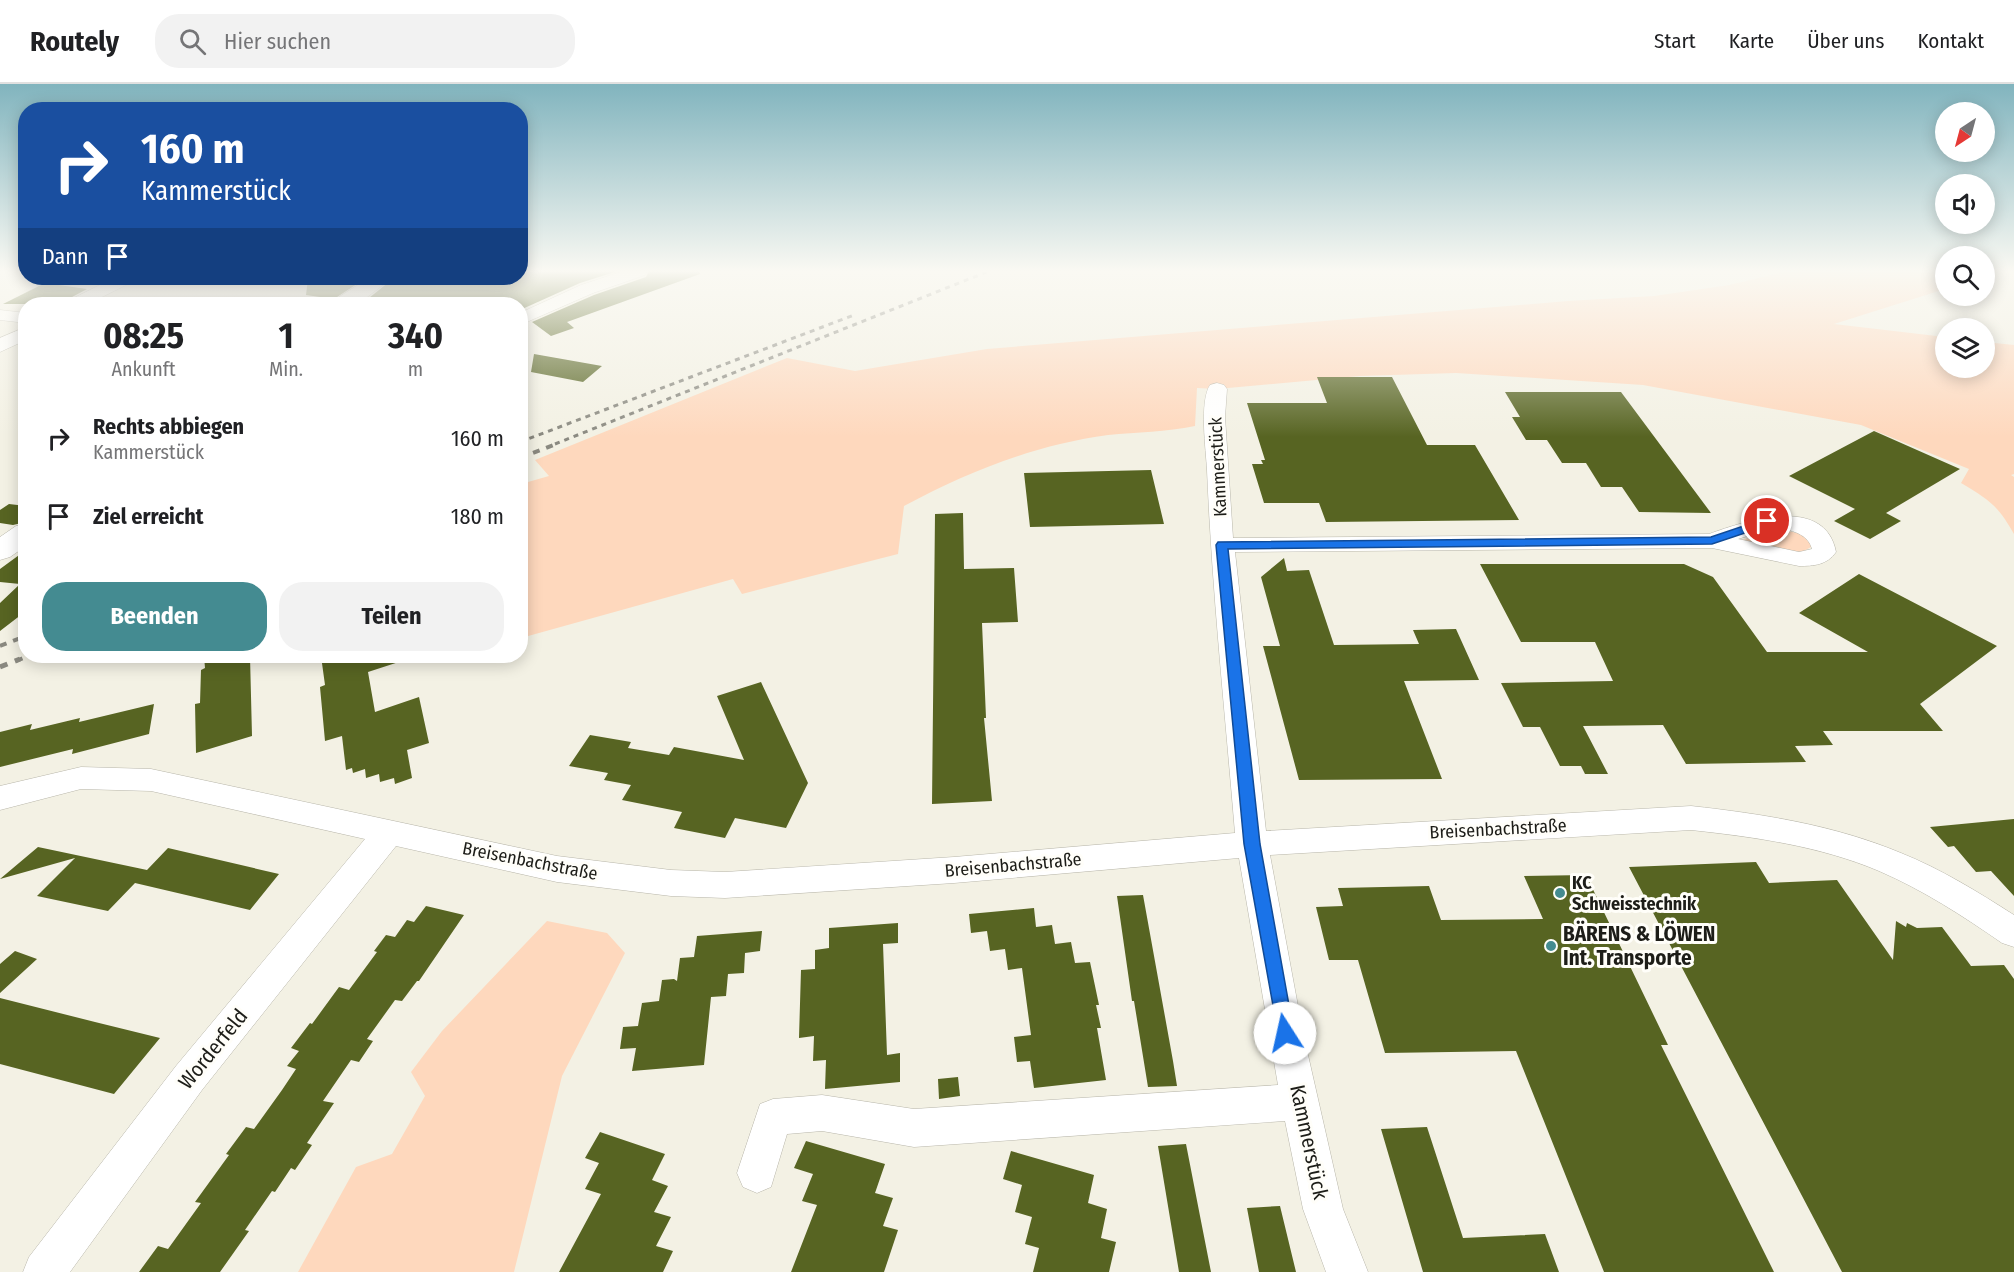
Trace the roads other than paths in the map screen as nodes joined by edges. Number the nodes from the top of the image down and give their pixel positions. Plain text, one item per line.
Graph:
1 (18, 336) edge
2 (0, 346) edge
3 (1217, 388) dead end
4 (18, 538) edge
5 (1712, 541) dead end
6 (1222, 545) junction
7 (0, 550) edge
8 (0, 798) edge
9 (389, 832) junction
10 (1252, 844) junction
11 (2014, 933) edge
12 (1300, 1102) junction
13 (757, 1173) dead end
14 (44, 1272) edge
15 (1347, 1272) edge

1 - 2 street
3 - 6 street, Kammerstück
4 - 7 street
5 - 6 street
6 - 10 street, Kammerstück
8 - 9 street, Breisenbachstraße
9 - 10 street, Breisenbachstraße
9 - 14 street, Worderfeld
10 - 11 street, Breisenbachstraße
10 - 12 street, Kammerstück
12 - 13 street
12 - 15 street, Kammerstück

